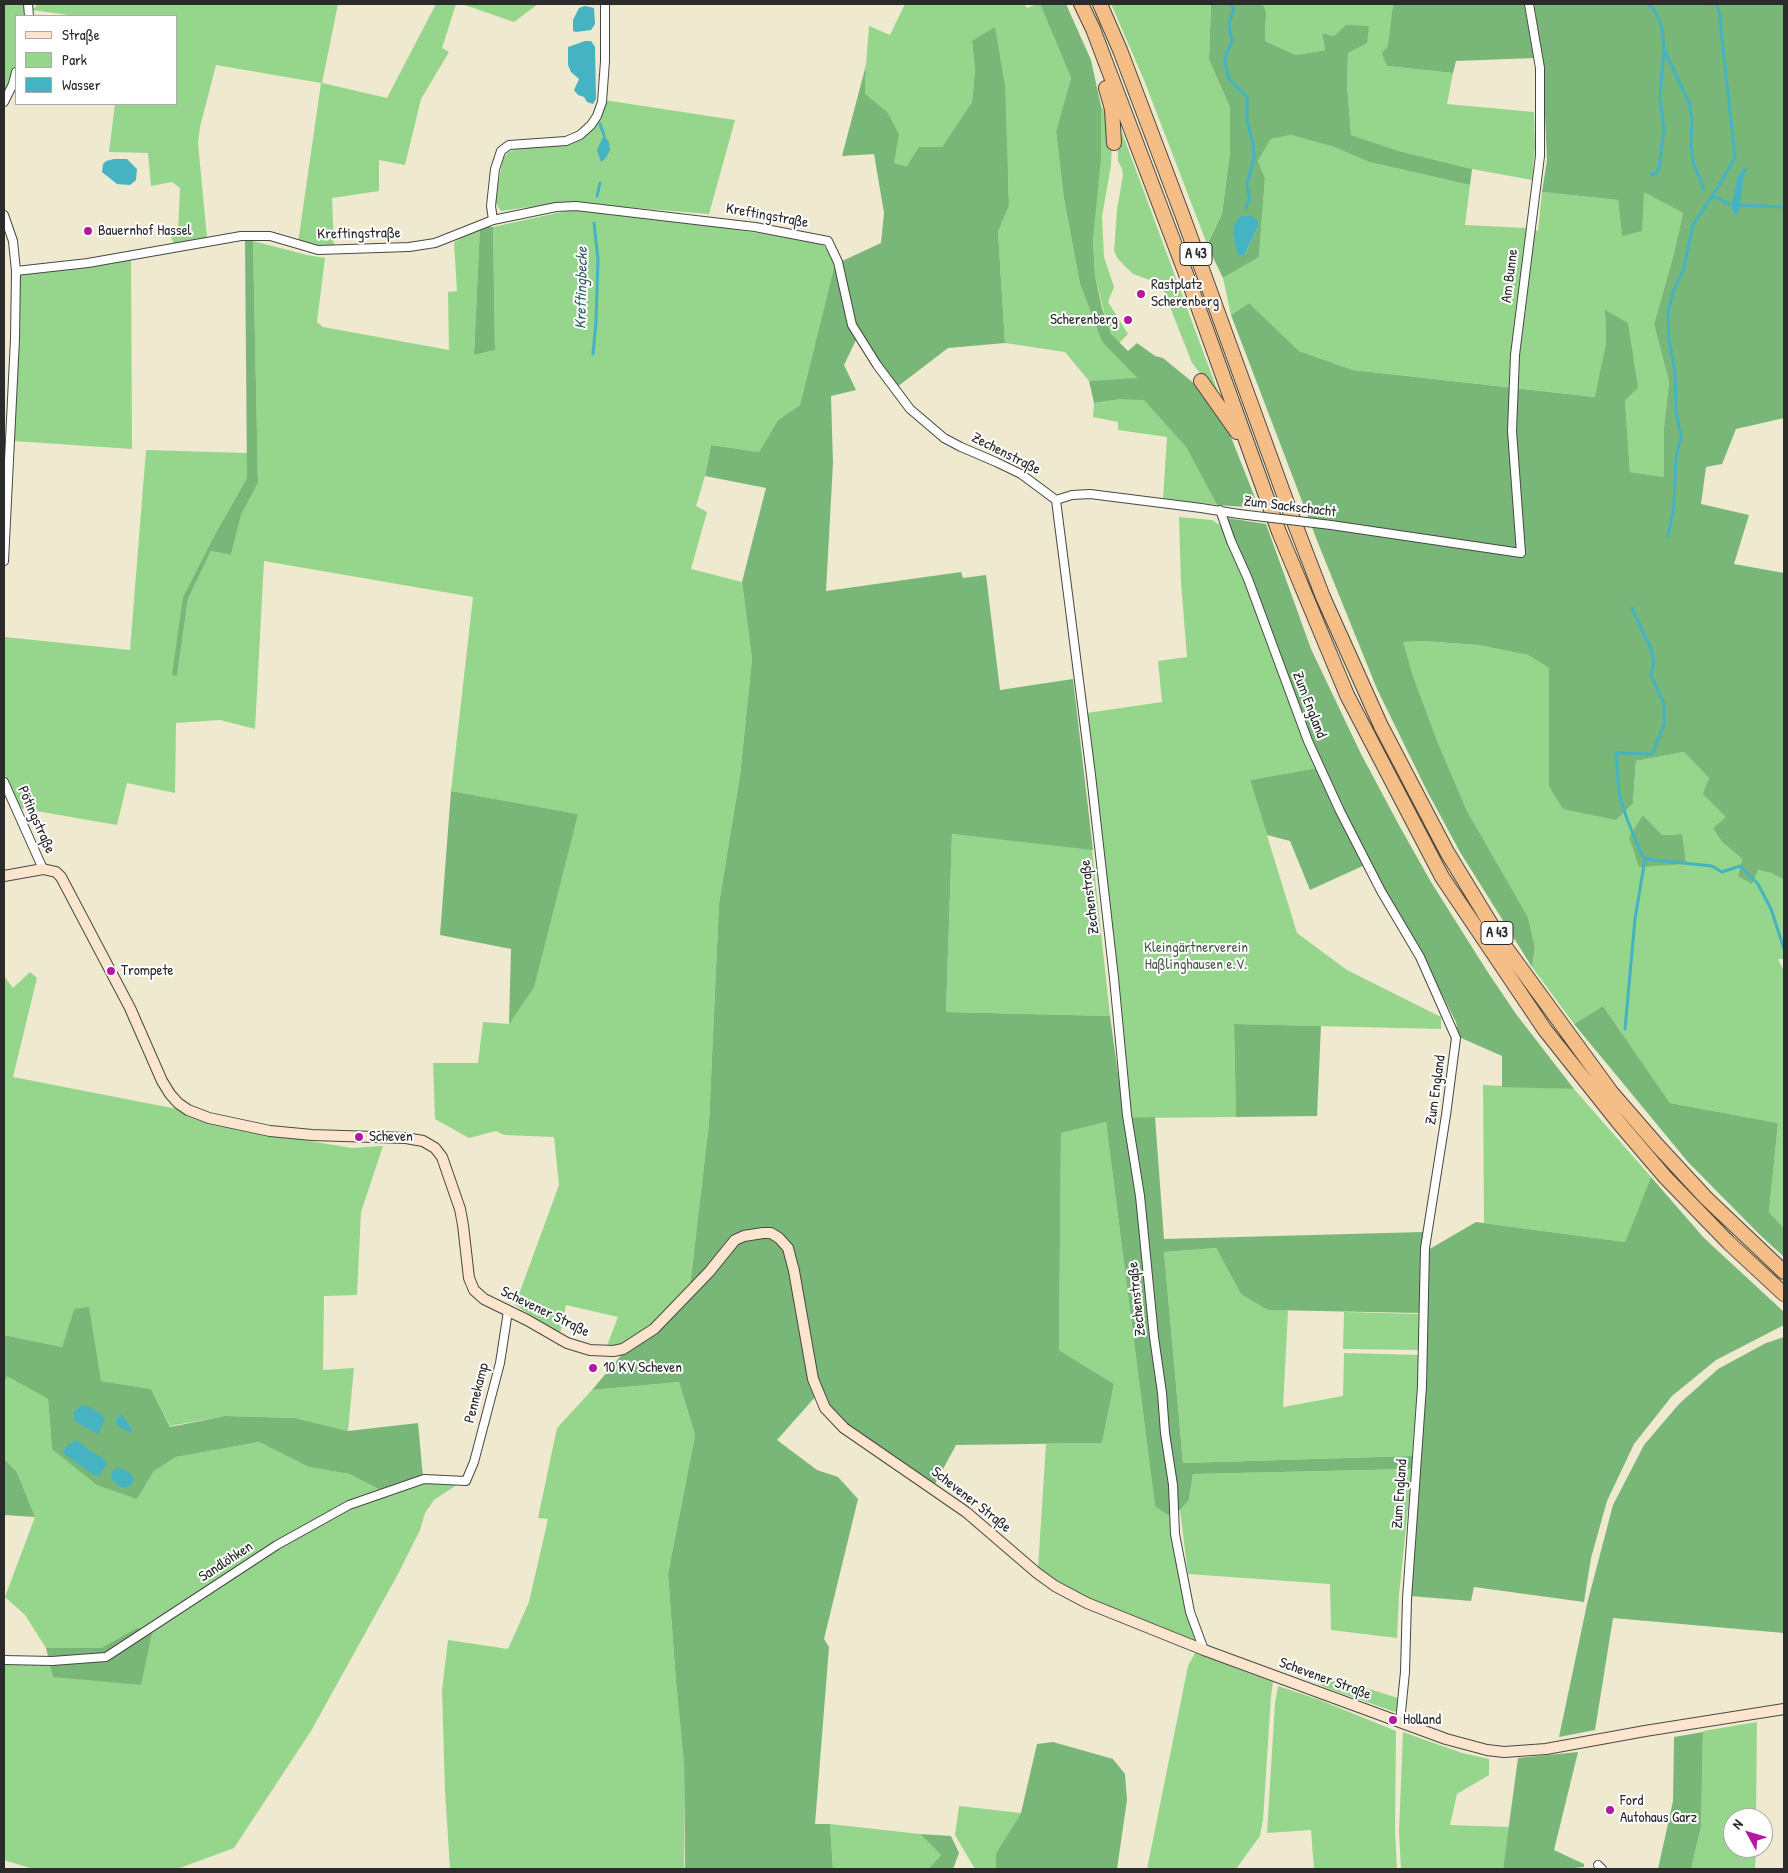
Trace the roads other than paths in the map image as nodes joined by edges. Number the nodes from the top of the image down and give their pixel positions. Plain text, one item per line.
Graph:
1 (605, 4) edge
2 (1082, 4) edge
3 (1100, 4) edge
4 (1530, 4) edge
5 (1093, 29) junction
6 (15, 76) edge
7 (4, 102) edge
8 (1114, 143) dead end
9 (4, 215) edge
10 (493, 220) junction
11 (828, 241) joint
12 (16, 271) junction
13 (1201, 381) dead end
14 (1253, 460) junction
15 (1056, 500) junction
16 (1220, 510) junction
17 (1521, 553) joint
18 (4, 561) edge
19 (4, 782) edge
20 (43, 868) junction
21 (4, 876) edge
22 (1784, 1272) edge
23 (1784, 1294) edge
24 (508, 1311) junction
25 (466, 1481) joint
26 (1204, 1650) junction
27 (4, 1660) edge
28 (1784, 1709) edge
29 (1400, 1722) junction

1 - 10 street
2 - 5 highway, A 43
3 - 22 highway, A 43
4 - 17 street, Am Bunne
5 - 8 highway
5 - 14 highway, A 43
6 - 7 street
9 - 12 street
10 - 11 street, Kreftingstraße
10 - 12 street, Kreftingstraße
11 - 15 street, Zechenstraße
12 - 18 street
13 - 14 highway
14 - 23 highway, A 43
15 - 16 street, Zum Sackschacht
15 - 26 street, Zechenstraße
16 - 17 street, Zum Sackschacht, bridge
16 - 29 street, Zum England
19 - 20 street, Pötingstraße
20 - 21 main road
20 - 24 main road, Schevener Straße
24 - 25 street, Pennekamp
24 - 26 main road, Schevener Straße
25 - 27 street, Sandlöhken
26 - 29 main road, Schevener Straße
28 - 29 main road, Schevener Straße

